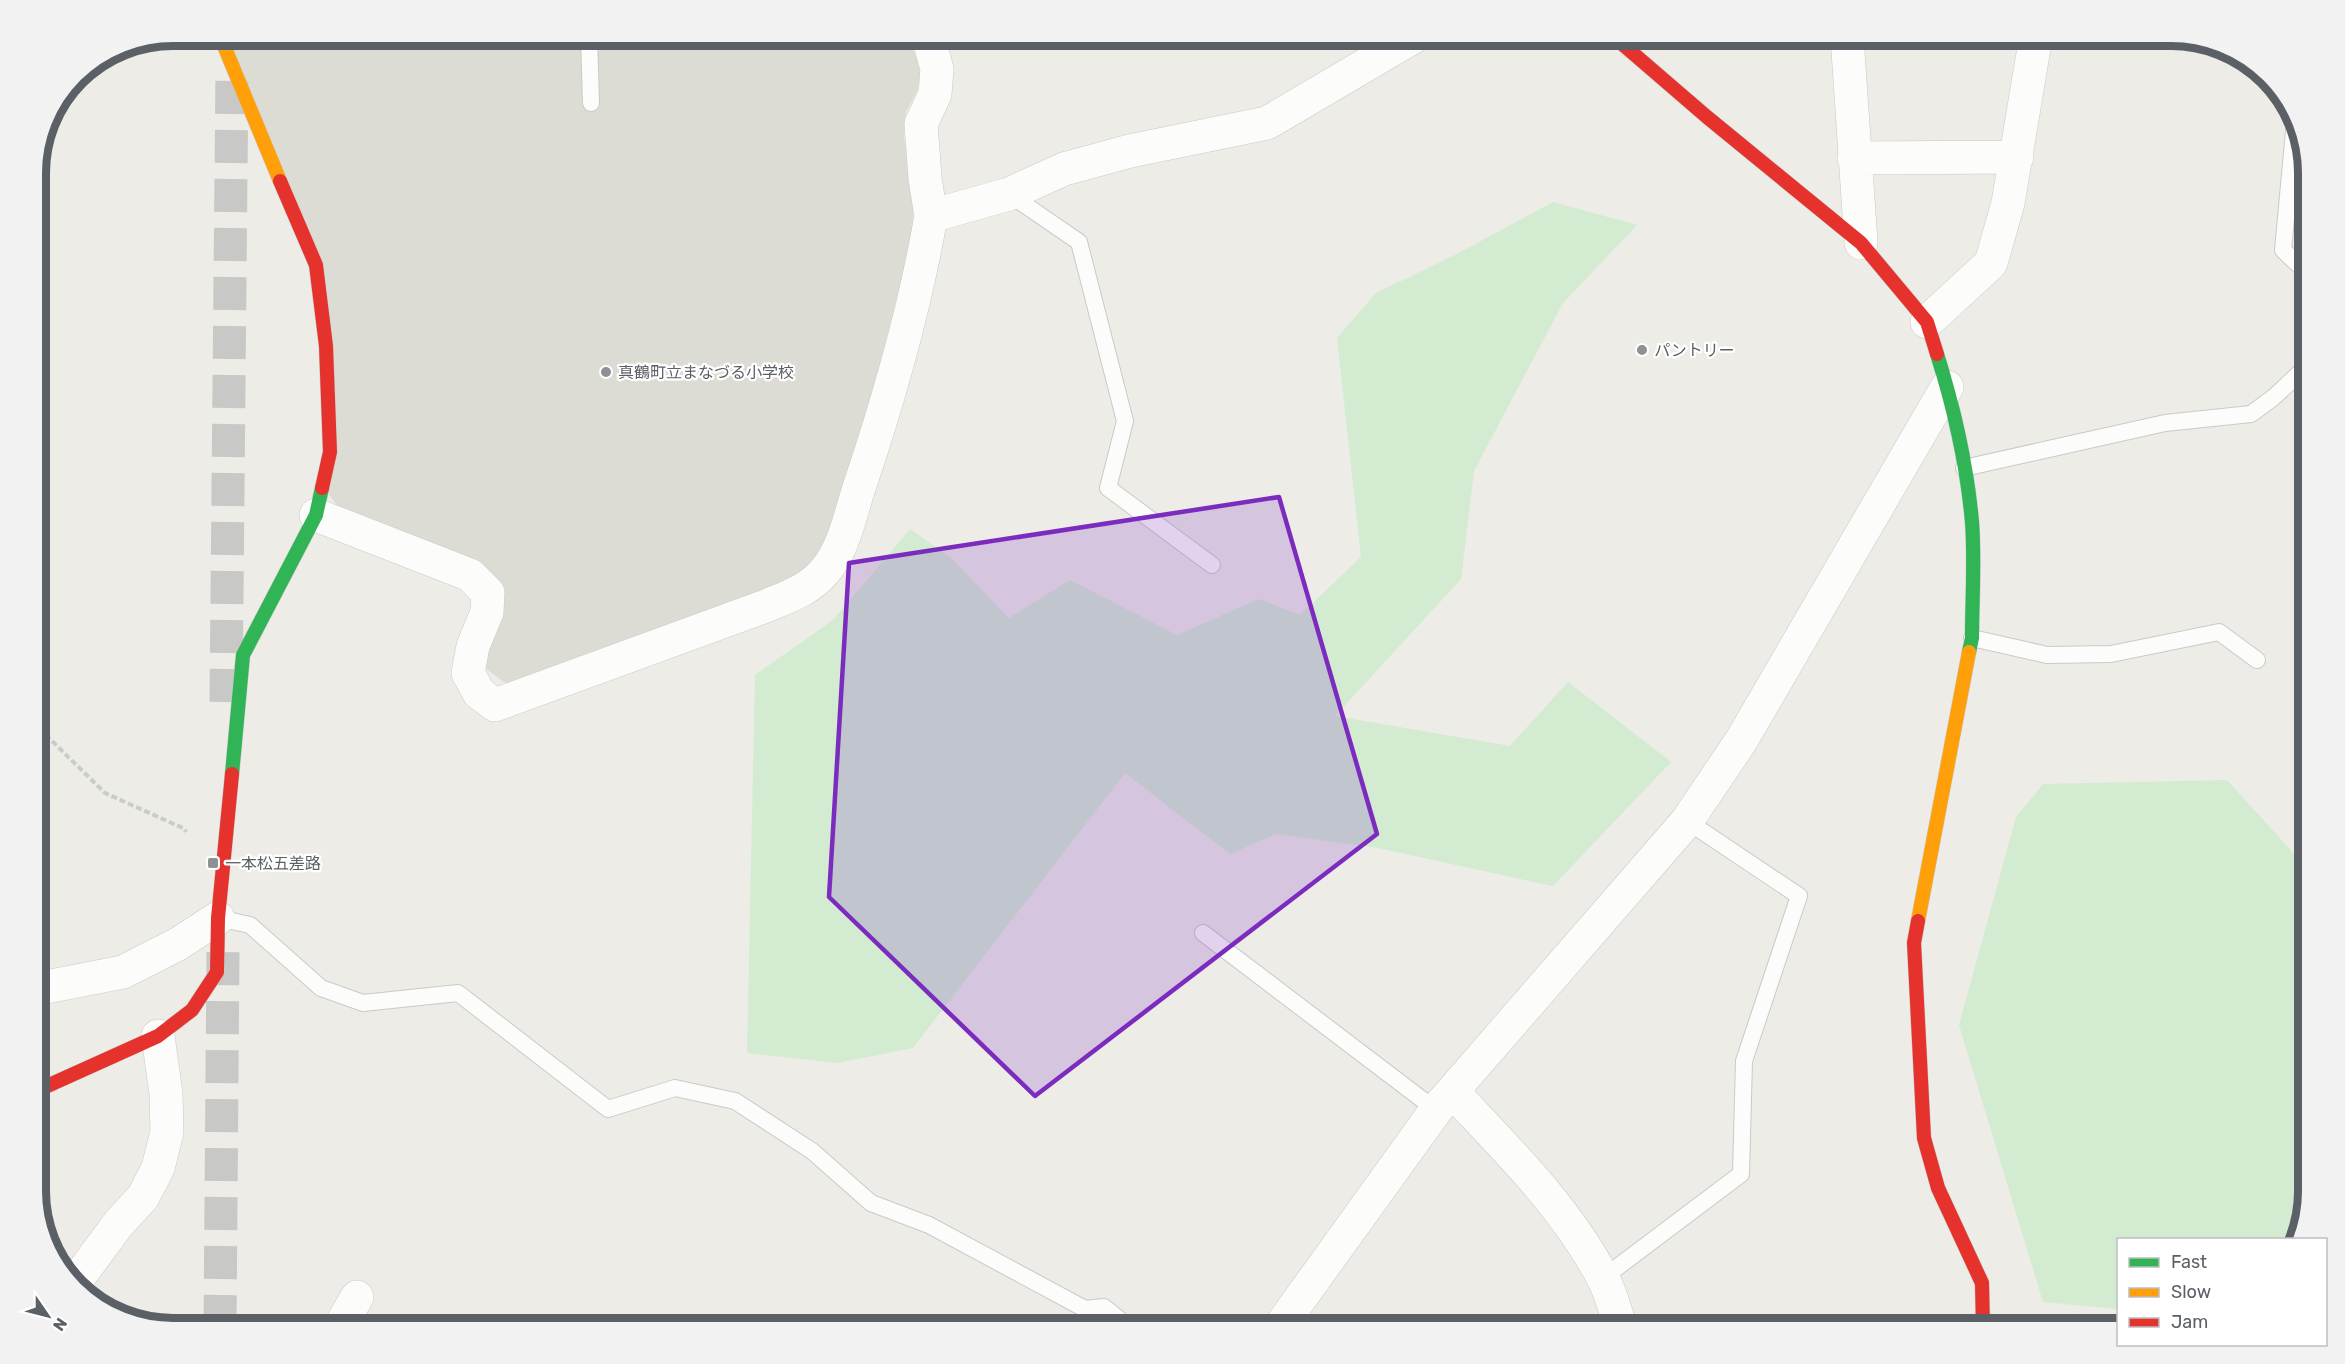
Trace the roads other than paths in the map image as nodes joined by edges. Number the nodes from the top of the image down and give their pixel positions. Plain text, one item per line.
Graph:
1 (224, 46) edge
2 (589, 46) edge
3 (931, 46) edge
4 (1398, 46) edge
5 (1625, 46) edge
6 (1848, 46) edge
7 (2034, 46) edge
8 (591, 103) dead end
9 (2293, 138) edge
10 (2017, 157) junction
11 (1854, 158) junction
12 (1009, 194) junction
13 (931, 216) junction
14 (1861, 243) junction
15 (2298, 264) edge
16 (1928, 322) junction
17 (2298, 374) edge
18 (1947, 387) junction
19 (1964, 468) junction
20 (316, 515) junction
21 (1212, 565) dead end
22 (1972, 638) junction
23 (2257, 660) dead end
24 (1687, 821) junction
25 (218, 918) junction
26 (1203, 933) dead end
27 (47, 987) edge
28 (158, 1036) junction
29 (47, 1086) edge
30 (1444, 1101) junction
31 (80, 1276) edge
32 (1603, 1278) junction
33 (357, 1297) dead end
34 (345, 1318) edge
35 (1117, 1318) edge
36 (1286, 1318) edge
37 (1618, 1318) edge
38 (1983, 1318) edge

1 - 20 street
2 - 8 lane
3 - 13 street
4 - 12 street
5 - 14 street
6 - 11 street
7 - 10 street
9 - 15 lane
10 - 11 street
10 - 16 street
11 - 14 street
12 - 13 street
12 - 21 lane
13 - 20 street
14 - 16 street
16 - 18 street
17 - 19 lane
18 - 19 street
18 - 24 street
19 - 22 street
20 - 25 street
22 - 23 lane
22 - 38 street
24 - 30 street
24 - 32 lane
25 - 27 street
25 - 28 street
25 - 35 lane
26 - 30 lane
28 - 29 street
28 - 31 street
30 - 32 street
30 - 36 street
32 - 37 street
33 - 34 street

